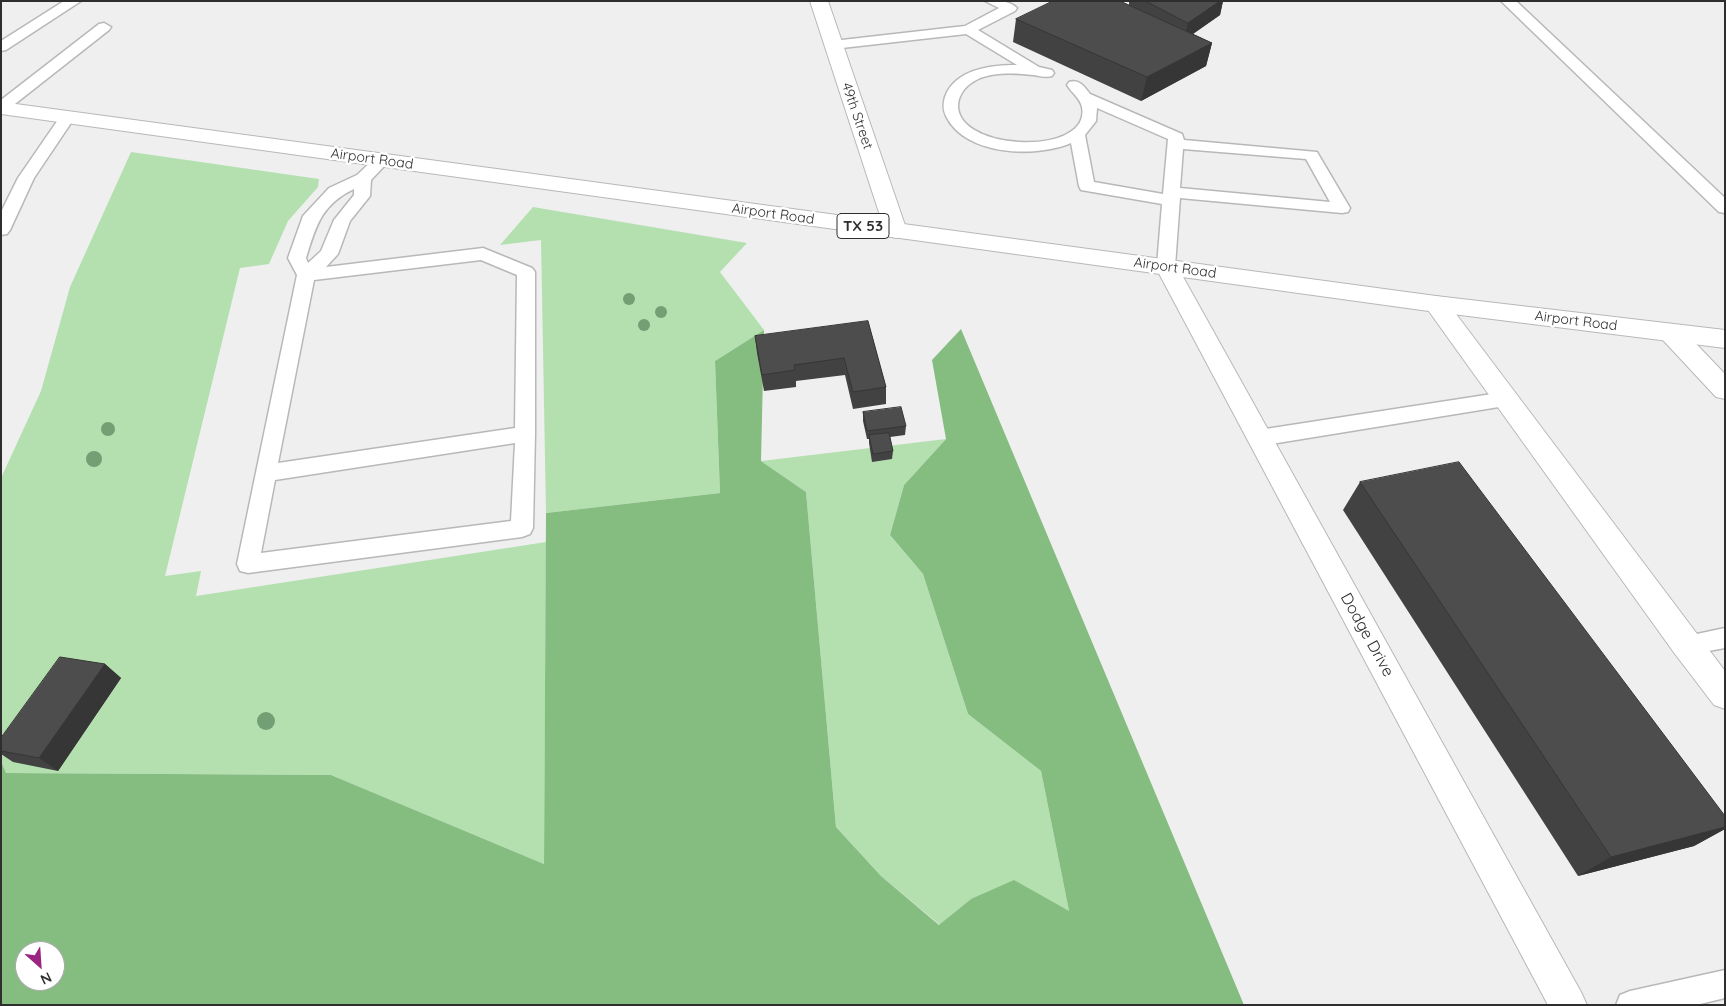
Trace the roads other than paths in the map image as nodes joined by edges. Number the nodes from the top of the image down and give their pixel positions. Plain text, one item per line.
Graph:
1 (74, 1) edge
2 (992, 1) edge
3 (1508, 1) edge
4 (822, 2) edge
5 (104, 27) dead end
6 (968, 30) junction
7 (5, 42) edge
8 (833, 45) junction
9 (1074, 85) dead end
10 (1085, 97) junction
11 (1, 108) edge
12 (66, 117) junction
13 (1077, 134) junction
14 (1175, 144) junction
15 (382, 160) junction
16 (363, 179) junction
17 (1171, 196) junction
18 (1725, 208) edge
19 (1, 230) edge
20 (896, 231) junction
21 (1166, 266) junction
22 (306, 275) junction
23 (1436, 304) junction
24 (1670, 332) junction
25 (1725, 339) edge
26 (1725, 390) edge
27 (1505, 399) junction
28 (525, 434) junction
29 (1260, 438) junction
30 (266, 473) junction
31 (1725, 638) edge
32 (1686, 644) junction
33 (1725, 695) edge
34 (1725, 984) edge
35 (1568, 1005) edge
36 (1630, 1005) edge

1 - 7 lane
2 - 6 lane
3 - 18 lane
4 - 8 main road, 49th Street
5 - 11 lane
6 - 8 lane
6 - 13 lane
8 - 20 main road, 49th Street
9 - 10 lane
10 - 13 lane
10 - 14 lane
11 - 12 main road, Airport Road / TX 53
12 - 15 main road, Airport Road / TX 53
12 - 19 lane
13 - 17 lane
14 - 17 lane
14 - 17 lane
15 - 16 lane
15 - 20 main road, Airport Road / TX 53
16 - 22 lane
16 - 22 lane
17 - 21 lane
20 - 21 main road, Airport Road / TX 53
21 - 23 main road, Airport Road / TX 53
21 - 29 main road, Dodge Drive
22 - 28 lane
22 - 30 lane
23 - 24 main road, Airport Road / TX 53
23 - 27 main road
24 - 25 main road, Airport Road / TX 53
24 - 26 main road
27 - 29 lane
27 - 32 main road
28 - 30 lane
28 - 30 lane
29 - 35 main road, Dodge Drive
31 - 32 lane
32 - 33 main road
34 - 36 lane

